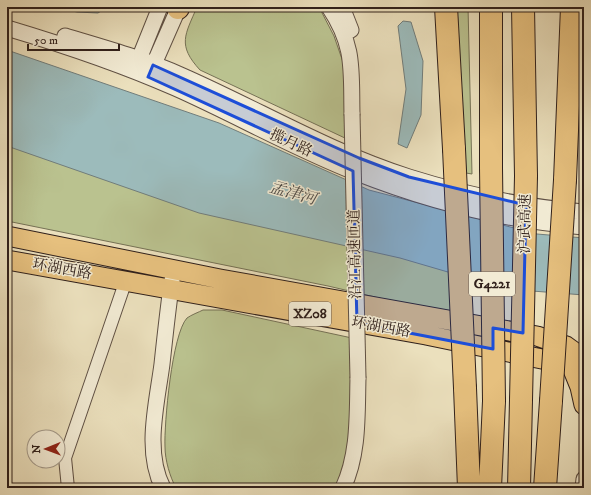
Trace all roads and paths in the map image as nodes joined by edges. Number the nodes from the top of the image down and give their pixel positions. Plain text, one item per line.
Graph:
1 (174, 7) edge
2 (329, 7) edge
3 (342, 7) edge
4 (446, 7) edge
5 (491, 7) edge
6 (523, 7) edge
7 (572, 7) edge
8 (7, 18) edge
9 (7, 28) edge
10 (136, 66) junction
11 (151, 71) junction
12 (352, 114) junction
13 (584, 212) edge
14 (584, 226) edge
15 (7, 236) edge
16 (7, 260) edge
17 (174, 269) junction
18 (126, 280) junction
19 (171, 289) junction
20 (582, 360) edge
21 (584, 405) edge
22 (584, 479) edge
23 (68, 488) edge
24 (163, 488) edge
25 (343, 488) edge
26 (469, 488) edge
27 (490, 488) edge
28 (519, 488) edge
29 (546, 488) edge
30 (583, 488) edge

1 - 10 street
1 - 11 street
2 - 12 street, 沿江高速匝道
3 - 12 street, 沿江高速匝道
4 - 26 highway, bridge
5 - 27 highway, G4221, bridge
6 - 28 highway, 沪武高速 / G4221, bridge
7 - 29 highway, bridge
8 - 10 street, 揽月路
9 - 10 street, 揽月路
10 - 11 street, 揽月路
11 - 13 street, 揽月路
11 - 14 street, 揽月路
12 - 25 street, 沿江高速匝道, bridge
15 - 17 main road, 环湖西路 / XZ08
16 - 18 main road, 环湖西路 / XZ08
17 - 19 street
17 - 20 main road, 环湖西路 / XZ08
18 - 19 main road, 环湖西路 / XZ08
18 - 23 street
19 - 21 main road, 环湖西路 / XZ08
19 - 24 street
22 - 30 street

